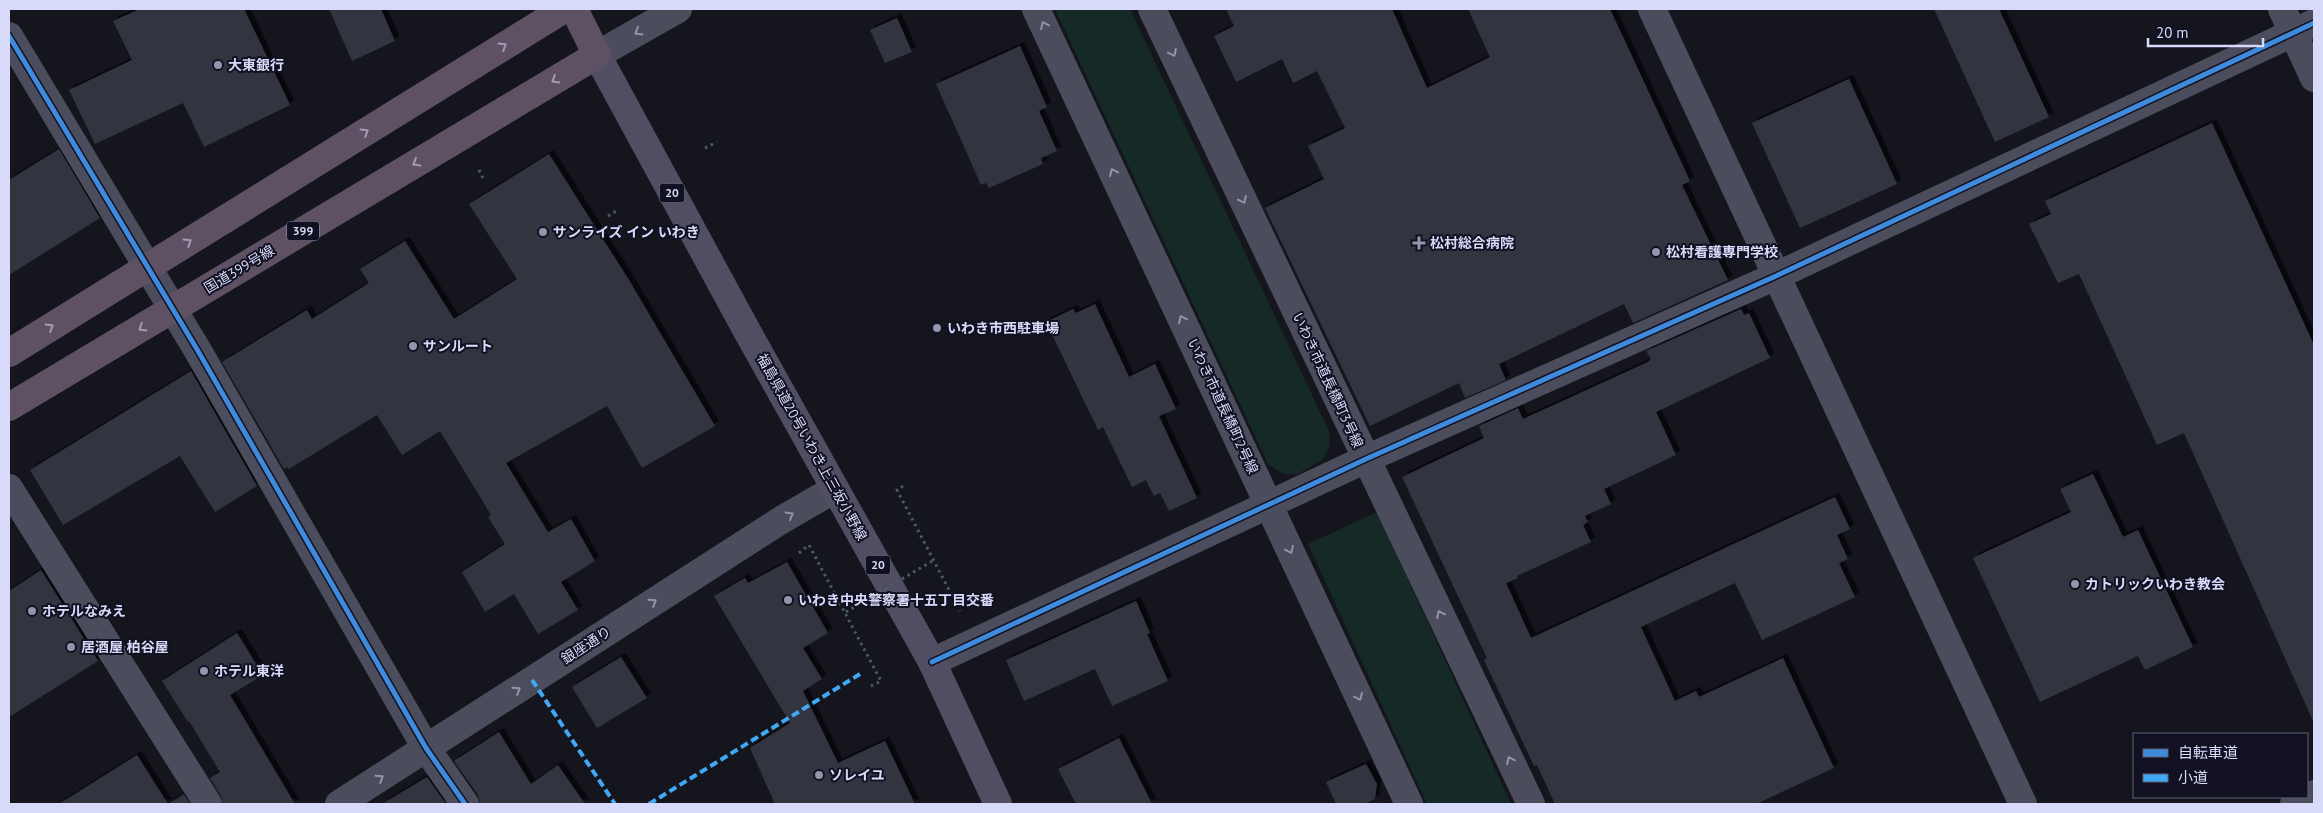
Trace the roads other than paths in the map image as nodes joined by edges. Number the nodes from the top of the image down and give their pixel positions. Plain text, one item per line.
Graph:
1 (564, 9) edge
2 (574, 9) edge
3 (678, 9) edge
4 (1036, 9) edge
5 (1152, 9) edge
6 (1652, 9) edge
7 (2282, 9) edge
8 (2304, 28) edge
9 (9, 36) edge
10 (597, 55) junction
11 (2314, 78) edge
12 (148, 267) junction
13 (1776, 276) junction
14 (172, 309) junction
15 (9, 353) edge
16 (9, 407) edge
17 (1366, 459) junction
18 (9, 488) edge
19 (835, 489) junction
20 (1270, 506) junction
21 (932, 662) junction
22 (426, 748) junction
23 (2306, 798) edge
24 (208, 804) edge
25 (339, 804) edge
26 (465, 804) edge
27 (998, 804) edge
28 (1409, 804) edge
29 (1531, 804) edge
30 (2022, 804) edge
31 (2294, 804) edge

12 -> 1 highway
2 - 10 highway
3 -> 10 street
20 -> 4 street, いわき市道長橋町2号線
5 -> 17 street, いわき市道長橋町3号線
6 - 13 street
7 - 8 street
8 - 11 street
8 - 13 street
9 - 12 street
10 -> 14 highway, 国道399号線 / 399
10 - 19 main road, 福島県道20号いわき上三坂小野線 / 20
12 - 14 street
15 -> 12 highway
13 - 17 street
13 - 30 street
14 -> 16 highway, 国道399号線 / 399
14 - 22 street
17 - 20 street
29 -> 17 street, いわき市道長橋町3号線
18 - 24 street
19 - 21 main road, 福島県道20号いわき上三坂小野線 / 20
22 -> 19 street, 銀座通り
20 - 21 street
20 -> 28 street, いわき市道長橋町2号線
21 - 27 main road, 福島県道20号いわき上三坂小野線 / 20
25 -> 22 street, 銀座通り
22 - 26 street
23 - 31 street

